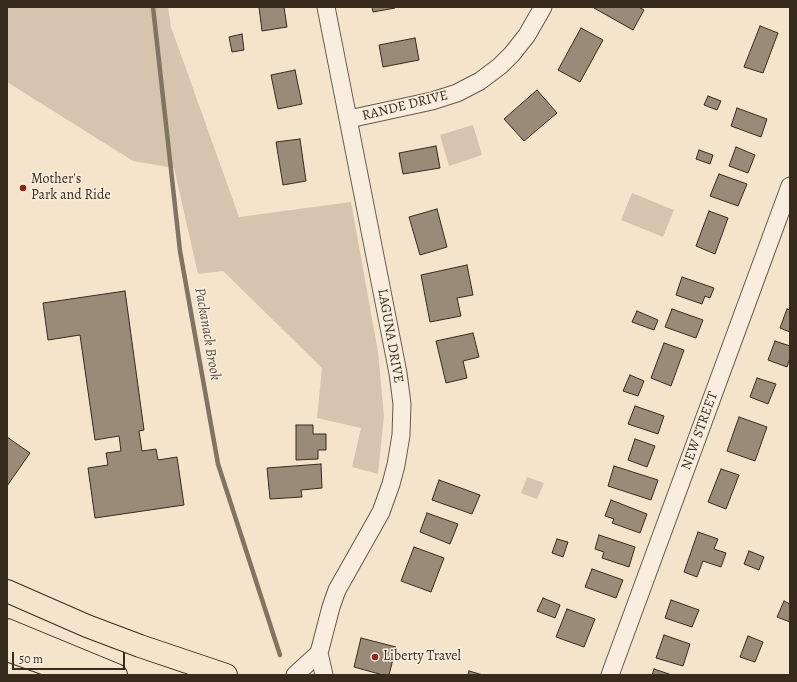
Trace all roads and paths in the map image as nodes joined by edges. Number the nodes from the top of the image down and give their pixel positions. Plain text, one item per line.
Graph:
1 (326, 7) edge
2 (543, 7) edge
3 (349, 119) junction
4 (790, 186) edge
5 (7, 591) edge
6 (7, 630) edge
7 (7, 650) edge
8 (319, 653) junction
9 (77, 675) edge
10 (116, 675) edge
11 (226, 675) edge
12 (295, 675) edge
13 (324, 675) edge
14 (610, 675) edge

1 - 3 street, LAGUNA DRIVE
2 - 3 street, RANDE DRIVE
3 - 8 street, LAGUNA DRIVE
4 - 14 street, NEW STREET
5 - 11 highway
6 - 10 highway
7 - 9 highway
8 - 12 street
8 - 13 street, LAGUNA DRIVE

